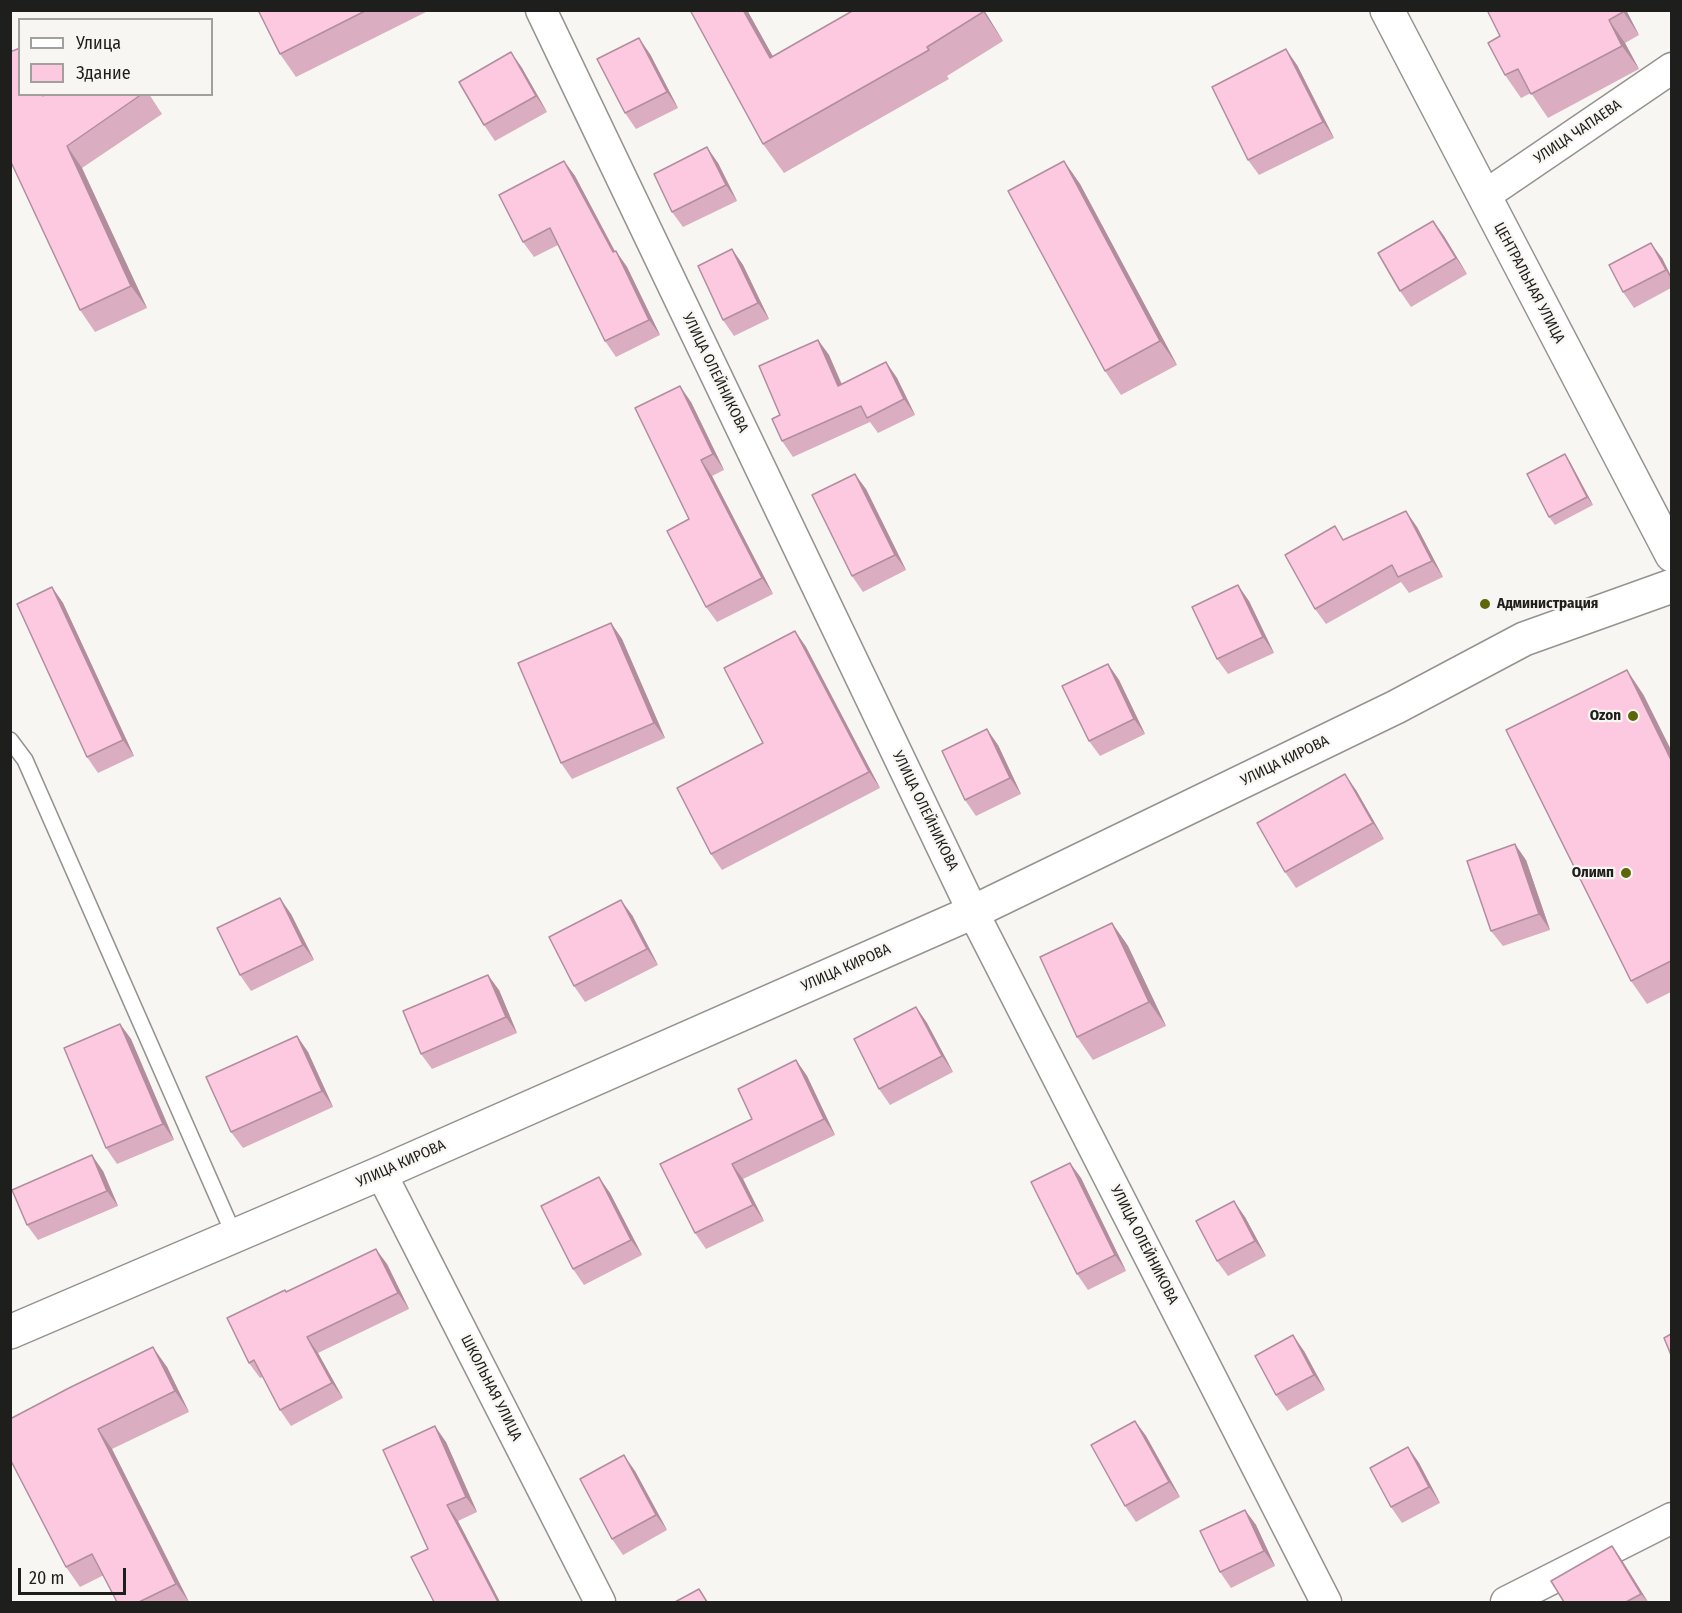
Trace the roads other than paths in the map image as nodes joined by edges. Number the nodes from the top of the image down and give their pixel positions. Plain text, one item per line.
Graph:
1 (541, 10) edge
2 (1387, 10) edge
3 (1671, 68) edge
4 (1484, 196) junction
5 (1671, 555) edge
6 (1671, 586) edge
7 (10, 740) edge
8 (973, 912) junction
9 (381, 1173) junction
10 (235, 1237) junction
11 (10, 1332) edge
12 (1671, 1518) edge
13 (600, 1602) edge
14 (1326, 1602) edge
15 (1506, 1602) edge

1 - 8 street, УЛИЦА ОЛЕЙНИКОВА
2 - 4 street, ЦЕНТРАЛЬНАЯ УЛИЦА
3 - 4 street, УЛИЦА ЧАПАЕВА
4 - 5 street, ЦЕНТРАЛЬНАЯ УЛИЦА
6 - 8 street, УЛИЦА КИРОВА
7 - 10 lane
8 - 9 street, УЛИЦА КИРОВА
8 - 14 street, УЛИЦА ОЛЕЙНИКОВА
9 - 10 street, УЛИЦА КИРОВА
9 - 13 street, ШКОЛЬНАЯ УЛИЦА
10 - 11 street, УЛИЦА КИРОВА
12 - 15 street

